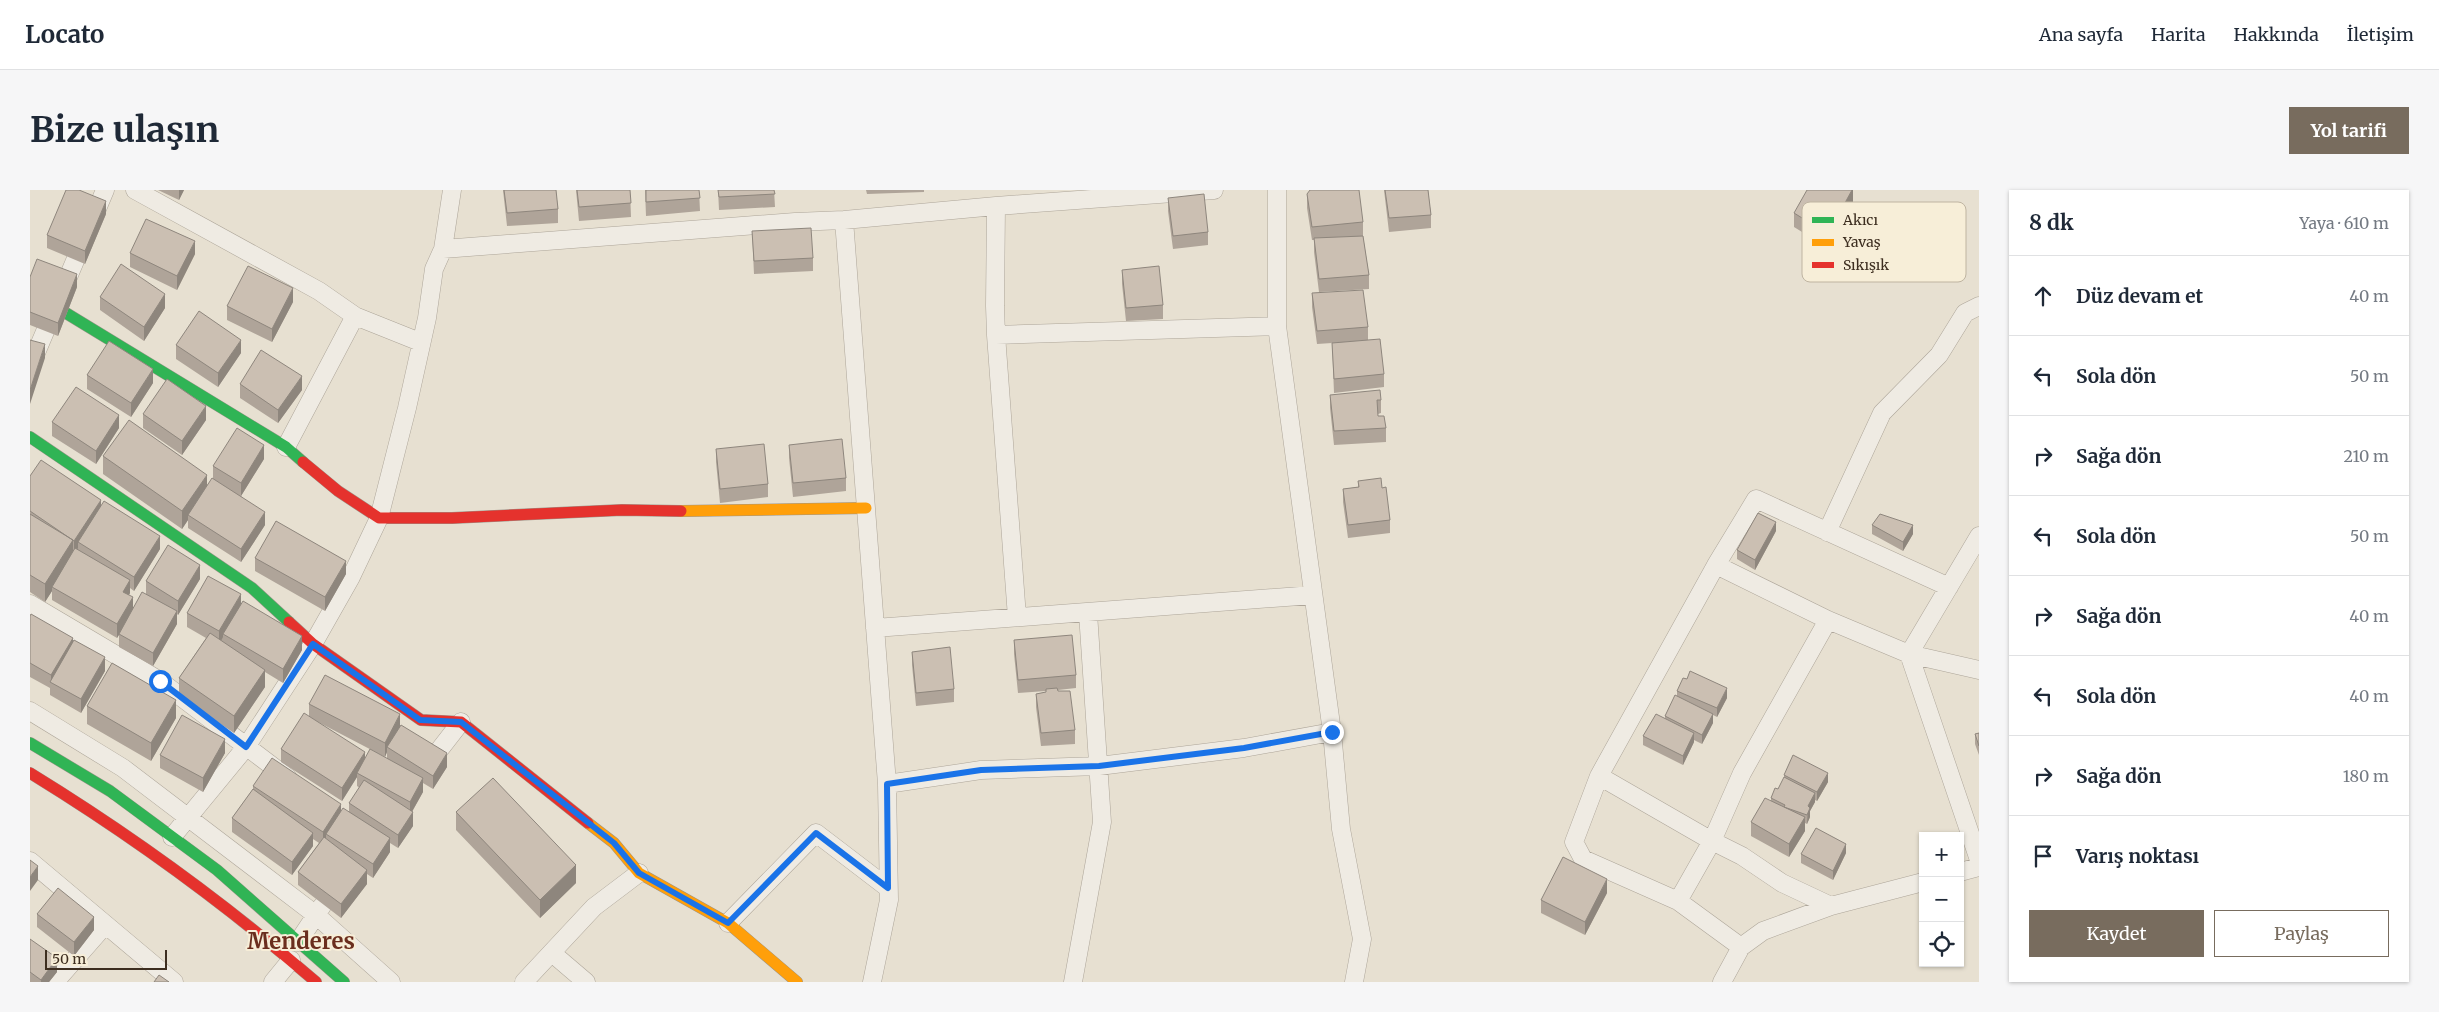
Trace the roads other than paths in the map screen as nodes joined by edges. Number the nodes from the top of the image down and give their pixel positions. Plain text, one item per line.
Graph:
1 (105, 190) edge
2 (135, 190) edge
3 (452, 190) edge
4 (1214, 190) edge
5 (1277, 190) edge
6 (996, 206) junction
7 (844, 220) junction
8 (443, 249) junction
9 (1979, 306) edge
10 (56, 307) junction
11 (354, 316) junction
12 (1277, 326) junction
13 (996, 335) junction
14 (420, 342) junction
15 (30, 366) edge
16 (30, 437) edge
17 (286, 447) junction
18 (866, 508) junction
19 (379, 518) junction
20 (1827, 532) junction
21 (1979, 536) edge
22 (1716, 565) junction
23 (1949, 587) junction
24 (1313, 594) junction
25 (30, 604) edge
26 (1088, 613) junction
27 (1017, 617) junction
28 (1828, 620) junction
29 (875, 628) junction
30 (313, 644) junction
31 (1909, 654) junction
32 (1979, 670) edge
33 (30, 710) edge
34 (461, 722) junction
35 (1332, 732) junction
36 (30, 743) edge
37 (246, 747) junction
38 (1099, 766) junction
39 (30, 773) edge
40 (1599, 776) junction
41 (414, 784) edge
42 (887, 784) junction
43 (301, 787) edge
44 (188, 818) junction
45 (172, 837) junction
46 (1712, 841) junction
47 (1979, 860) edge
48 (32, 867) edge
49 (1979, 867) edge
50 (1964, 871) edge
51 (639, 873) junction
52 (1919, 883) edge
53 (888, 888) junction
54 (331, 893) edge
55 (1678, 901) junction
56 (1831, 906) junction
57 (316, 915) junction
58 (728, 923) junction
59 (105, 924) junction
60 (298, 942) junction
61 (1741, 947) junction
62 (552, 953) junction
63 (291, 960) junction
64 (877, 981) edge
65 (55, 982) edge
66 (174, 982) edge
67 (274, 982) edge
68 (316, 982) edge
69 (344, 982) edge
70 (391, 982) edge
71 (524, 982) edge
72 (586, 982) edge
73 (797, 982) edge
74 (1073, 982) edge
75 (1354, 982) edge
76 (1722, 982) edge

1 - 10 street
2 - 11 street
3 - 8 street
4 - 6 street
5 - 12 street
6 - 7 street
6 - 13 street
7 - 8 street
7 - 18 street
8 - 14 street
9 - 20 street
10 - 15 street
10 - 17 street
11 - 14 street
11 - 17 street
12 - 13 street
12 - 24 street
13 - 27 street
14 - 19 street
16 - 30 street
17 - 19 street
18 - 19 street
18 - 29 street
19 - 30 street
20 - 22 street
20 - 23 street
21 - 23 street
22 - 28 street
22 - 40 street
23 - 31 street
24 - 26 street
24 - 35 street
25 - 37 street
26 - 27 street
26 - 38 street
27 - 29 street
28 - 31 street
28 - 46 street
29 - 42 street
30 - 34 street
30 - 37 street
31 - 32 street
31 - 47 street
33 - 44 street
34 - 41 street
34 - 51 street
35 - 38 street
35 - 75 street
36 - 45 street
37 - 43 street
37 - 44 street
38 - 42 street
38 - 74 street
39 - 63 street
40 - 46 street
40 - 55 street
42 - 53 street
44 - 45 street
44 - 57 street
45 - 60 street
46 - 55 street
46 - 56 street
48 - 59 street
49 - 50 street
51 - 58 street
51 - 62 street
52 - 56 street
53 - 58 street
53 - 64 street
54 - 57 street
55 - 61 street
56 - 61 street
57 - 60 street
57 - 70 street
58 - 73 street
59 - 65 street
59 - 66 street
60 - 69 street
61 - 76 street
62 - 71 street
62 - 72 street
63 - 67 street
63 - 68 street

